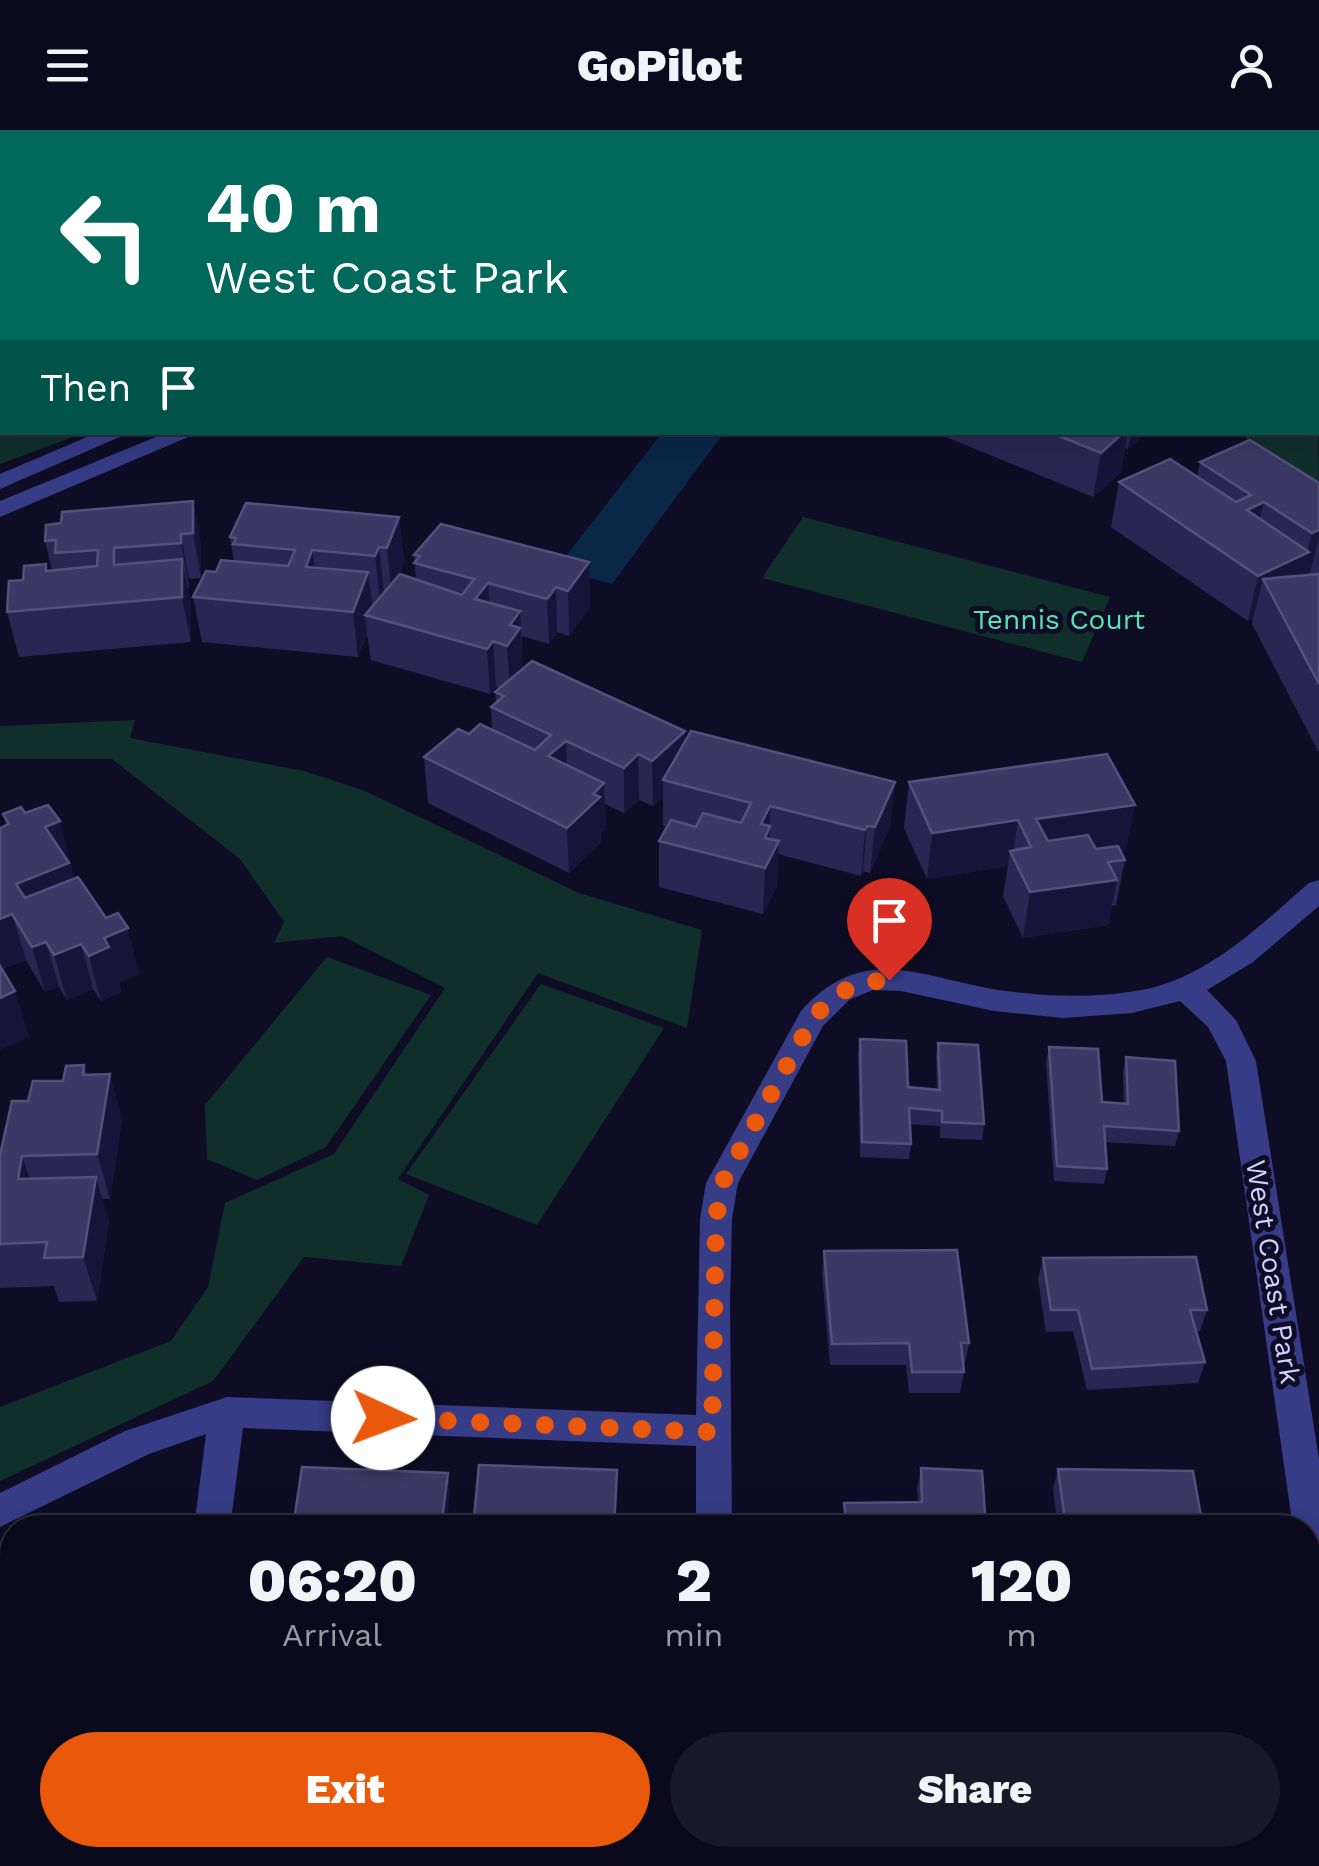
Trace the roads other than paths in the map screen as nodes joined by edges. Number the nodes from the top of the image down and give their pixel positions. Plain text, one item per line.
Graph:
1 (113, 435) edge
2 (182, 435) edge
3 (0, 482) edge
4 (0, 510) edge
5 (1319, 890) edge
6 (1182, 987) junction
7 (227, 1412) junction
8 (712, 1432) junction
9 (0, 1512) edge
10 (214, 1515) edge
11 (714, 1515) edge
12 (1310, 1515) edge

1 - 3 street
2 - 4 street
5 - 6 street
6 - 8 street
6 - 12 street, West Coast Park
7 - 8 street
7 - 9 street
7 - 10 street
8 - 11 street

